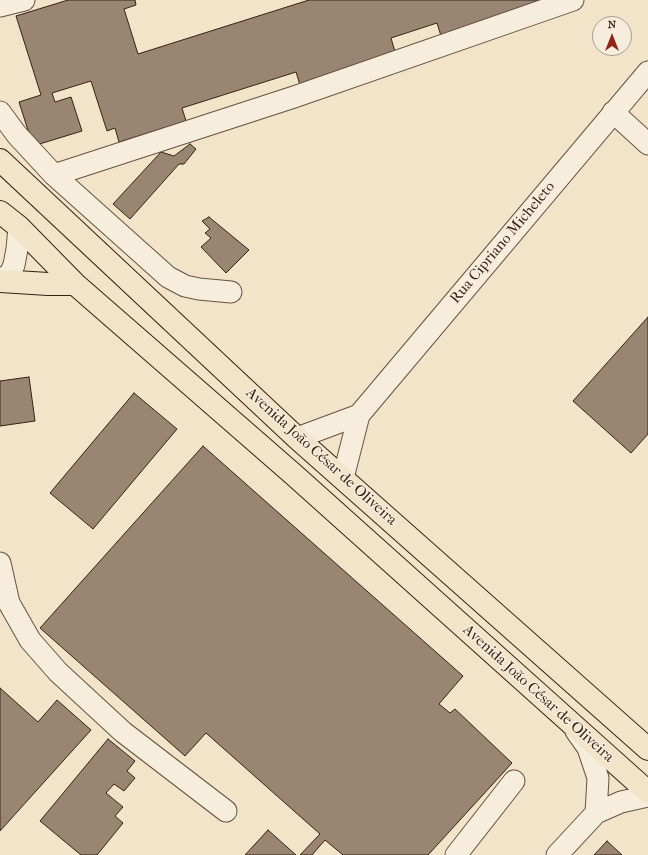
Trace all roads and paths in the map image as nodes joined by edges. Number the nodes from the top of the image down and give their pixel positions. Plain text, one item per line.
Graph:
1 (24, 0) edge
2 (573, 0) edge
3 (0, 6) edge
4 (648, 72) edge
5 (0, 112) edge
6 (613, 112) junction
7 (648, 144) edge
8 (0, 160) edge
9 (54, 175) junction
10 (0, 212) edge
11 (19, 227) junction
12 (0, 281) edge
13 (74, 284) junction
14 (231, 292) dead end
15 (359, 415) junction
16 (297, 438) junction
17 (343, 478) junction
18 (0, 563) edge
19 (569, 722) junction
20 (648, 749) edge
21 (514, 781) dead end
22 (648, 792) edge
23 (648, 796) edge
24 (226, 811) dead end
25 (596, 813) junction
26 (456, 855) edge
27 (557, 855) edge

1 - 3 street
2 - 9 street
4 - 6 street, Rua Cipriano Micheleto
5 - 9 street
6 - 7 street
6 - 15 street, Rua Cipriano Micheleto
8 - 16 main road, Avenida João César de Oliveira
9 - 14 street
10 - 11 main road, Avenida João César de Oliveira
11 - 12 street
11 - 13 main road, Avenida João César de Oliveira
12 - 13 main road
13 - 19 main road, Avenida João César de Oliveira
15 - 16 street, Rua Cipriano Micheleto
15 - 17 street, Rua Cipriano Micheleto
16 - 17 main road, Avenida João César de Oliveira
17 - 20 main road, Avenida João César de Oliveira
18 - 24 street
19 - 22 main road, Avenida João César de Oliveira
19 - 25 street
21 - 26 street
23 - 25 street
25 - 27 street

